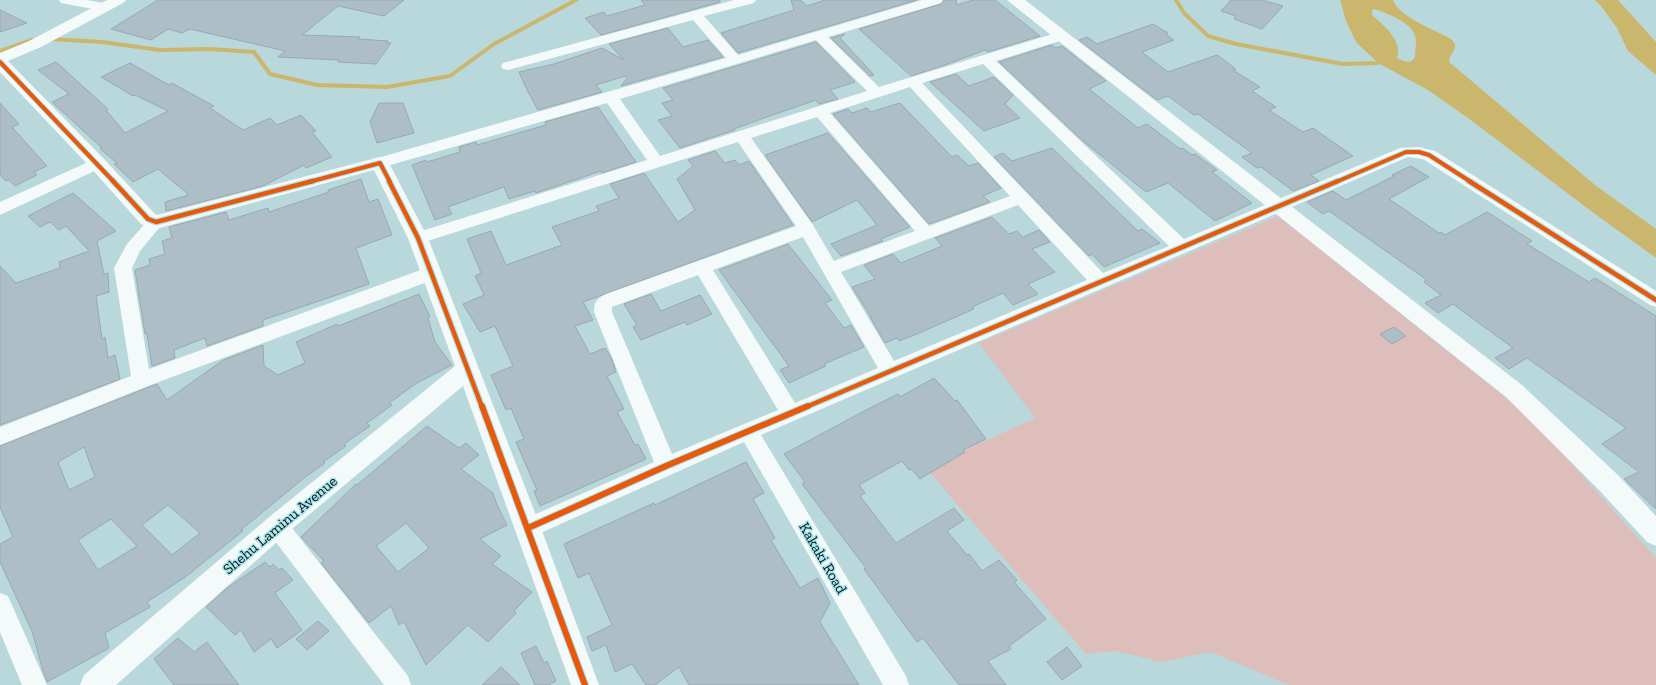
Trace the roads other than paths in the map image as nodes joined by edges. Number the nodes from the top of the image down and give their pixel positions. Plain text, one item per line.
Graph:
1 (66, 0) edge
2 (118, 0) edge
3 (749, 0) edge
4 (936, 0) edge
5 (1015, 0) edge
6 (104, 7) junction
7 (696, 15) junction
8 (818, 35) junction
9 (1061, 36) junction
10 (986, 59) junction
11 (735, 60) junction
12 (0, 61) edge
13 (508, 66) dead end
14 (913, 82) junction
15 (876, 92) junction
16 (612, 97) junction
17 (820, 112) junction
18 (742, 136) junction
19 (657, 162) junction
20 (97, 163) junction
21 (380, 163) junction
22 (1021, 198) junction
23 (1279, 206) junction
24 (0, 209) edge
25 (156, 222) junction
26 (807, 229) junction
27 (926, 233) junction
28 (418, 238) junction
29 (1181, 247) junction
30 (702, 267) junction
31 (831, 269) junction
32 (432, 273) junction
33 (1100, 282) junction
34 (1656, 300) edge
35 (468, 368) junction
36 (890, 372) junction
37 (141, 380) junction
38 (791, 414) junction
39 (749, 432) junction
40 (0, 436) edge
41 (666, 466) junction
42 (277, 526) junction
43 (528, 528) junction
44 (1656, 534) edge
45 (0, 604) edge
46 (35, 685) edge
47 (94, 685) edge
48 (399, 685) edge
49 (585, 685) edge
50 (897, 685) edge

1 - 6 street
2 - 6 street
3 - 7 street
4 - 8 street
5 - 9 street
6 - 12 street
7 - 11 street
7 - 13 street
8 - 11 street
8 - 15 street
9 - 10 street
9 - 23 street
10 - 14 street
10 - 29 street
11 - 16 street
12 - 20 street
14 - 15 street
14 - 22 street
15 - 17 street
16 - 19 street
16 - 21 street
17 - 18 street
17 - 27 street
18 - 19 street
18 - 26 street
19 - 28 street
20 - 24 street
20 - 25 street
21 - 25 street
21 - 28 street
22 - 27 street
22 - 33 street
23 - 29 street
23 - 34 street
23 - 44 street
25 - 37 street
26 - 30 street
26 - 31 street
27 - 31 street
28 - 32 street
29 - 33 street
30 - 38 street
30 - 41 street
31 - 36 street
32 - 35 street
32 - 37 street
33 - 36 street
35 - 42 street, Shehu Laminu Avenue
35 - 43 street
36 - 38 street
37 - 40 street
38 - 39 street
39 - 41 street
39 - 50 street, Kakaki Road
41 - 43 street
42 - 47 street, Shehu Laminu Avenue
42 - 48 street
43 - 49 street
45 - 46 street

